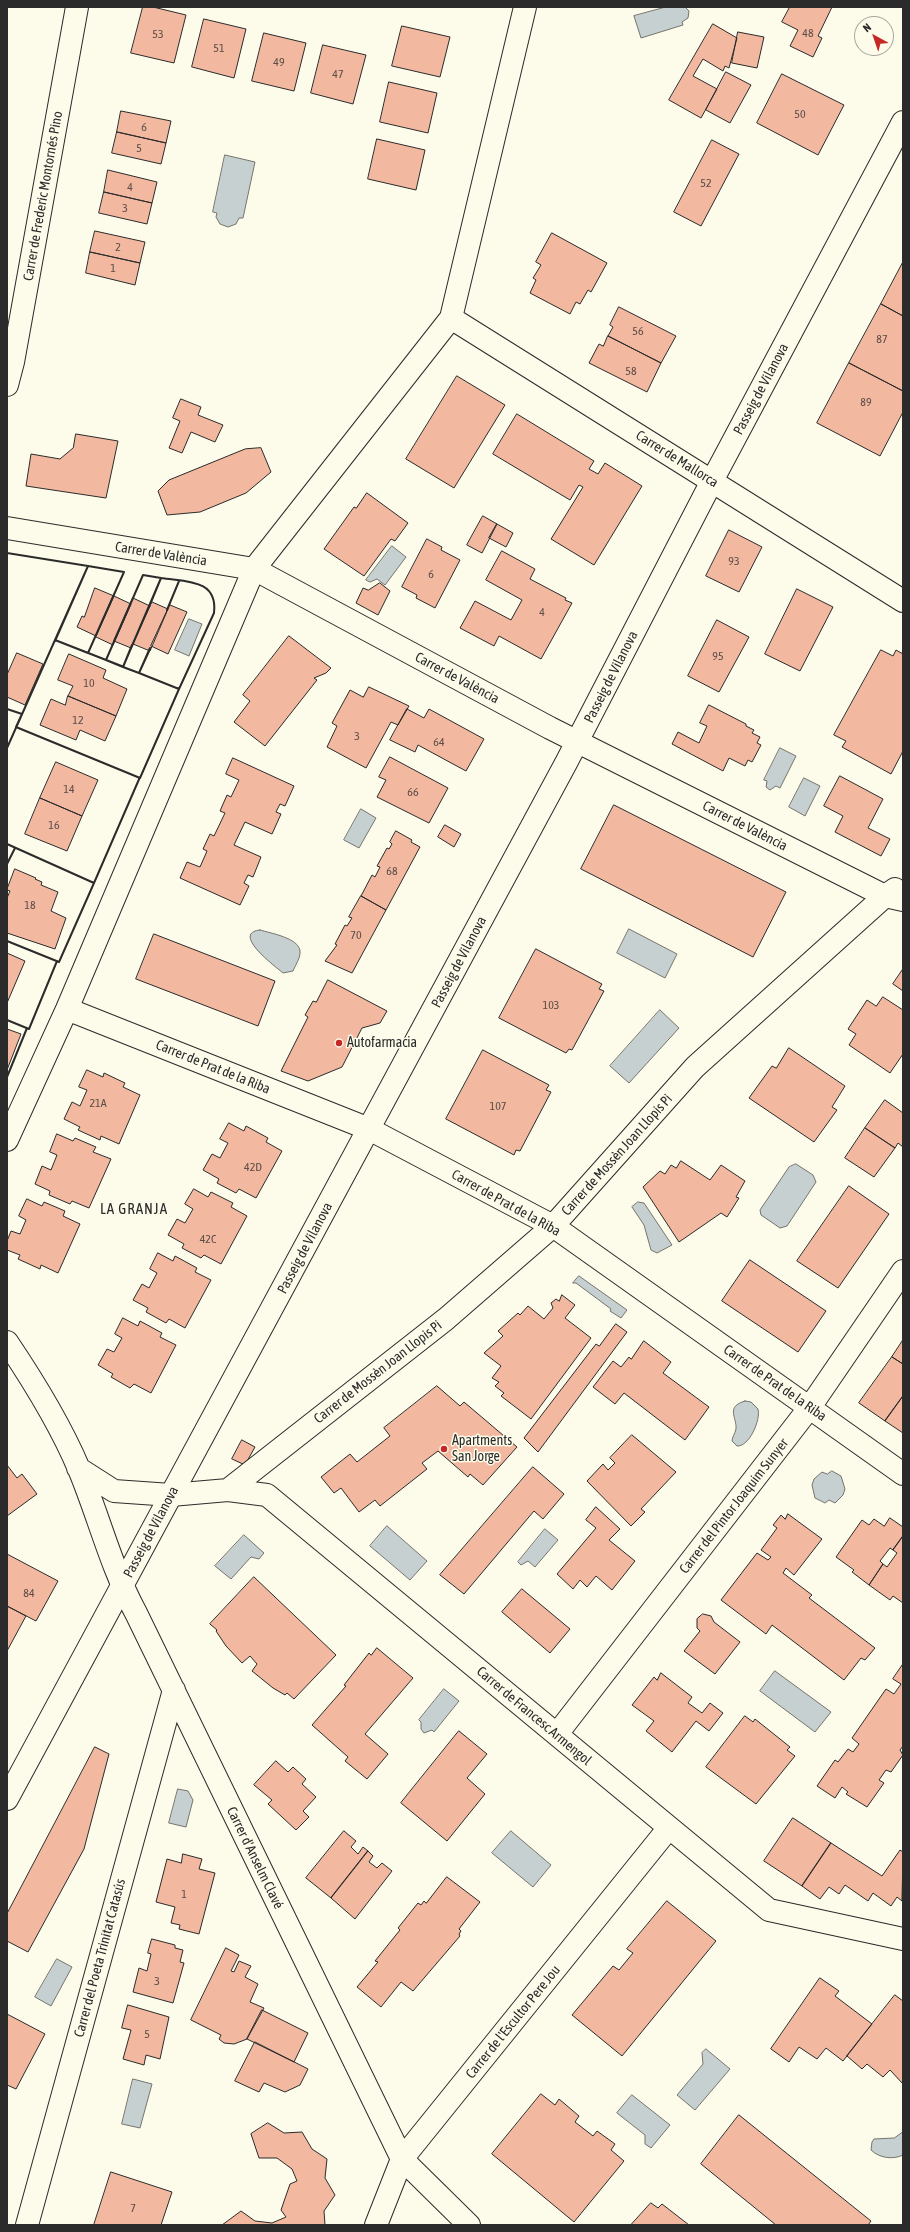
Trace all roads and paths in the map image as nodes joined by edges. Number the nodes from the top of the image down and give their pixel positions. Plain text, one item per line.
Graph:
1 (77, 7) edge
2 (525, 7) edge
3 (903, 122) edge
4 (451, 318) junction
5 (7, 385) edge
6 (712, 481) junction
7 (7, 528) edge
8 (254, 569) junction
9 (903, 601) edge
10 (578, 741) junction
11 (903, 884) edge
12 (894, 898) edge
13 (67, 1009) junction
14 (369, 1129) junction
15 (7, 1140) edge
16 (553, 1226) junction
17 (903, 1271) edge
18 (7, 1342) edge
19 (810, 1408) junction
20 (78, 1468) junction
21 (903, 1474) edge
22 (228, 1490) junction
23 (171, 1495) junction
24 (121, 1586) junction
25 (174, 1690) junction
26 (556, 1734) junction
27 (7, 1799) edge
28 (668, 1829) junction
29 (903, 1939) edge
30 (402, 2159) junction
31 (27, 2225) edge
32 (376, 2225) edge
33 (469, 2225) edge

1 - 5 street, Carrer de Frederic Montornés Pino
2 - 4 street
3 - 6 street, Passeig de Vilanova
4 - 6 street, Carrer de Mallorca
4 - 8 street
6 - 9 street, Carrer de Mallorca
6 - 10 street, Passeig de Vilanova
7 - 8 street, Carrer de València
8 - 10 street, Carrer de València
8 - 13 street
10 - 12 street, Carrer de València
10 - 14 street, Passeig de Vilanova
11 - 12 street, Carrer de Mossèn Joan Llopis Pi
12 - 16 street, Carrer de Mossèn Joan Llopis Pi
13 - 14 street, Carrer de Prat de la Riba
13 - 15 street
14 - 16 street, Carrer de Prat de la Riba
14 - 23 street, Passeig de Vilanova
16 - 19 street, Carrer de Prat de la Riba
16 - 22 street, Carrer de Mossèn Joan Llopis Pi
17 - 19 street, Carrer del Pintor Joaquim Sunyer
18 - 20 street, Carrer d'Anselm Clavé
19 - 21 street, Carrer de Prat de la Riba
19 - 26 street, Carrer del Pintor Joaquim Sunyer
20 - 23 street
20 - 24 street, Carrer d'Anselm Clavé
22 - 23 street, Carrer de Francesc Armengol
22 - 26 street, Carrer de Francesc Armengol
23 - 24 street, Passeig de Vilanova
24 - 25 street, Carrer d'Anselm Clavé
24 - 27 street, Passeig de Vilanova
25 - 30 street, Carrer d'Anselm Clavé
25 - 31 street, Carrer del Poeta Trinitat Catasús
26 - 28 street, Carrer de Francesc Armengol
28 - 29 street, Carrer de Francesc Armengol
28 - 30 street, Carrer de l'Escultor Pere Jou
30 - 32 street, Carrer de l'Escultor Pere Jou
30 - 33 street, Carrer d'Anselm Clavé

